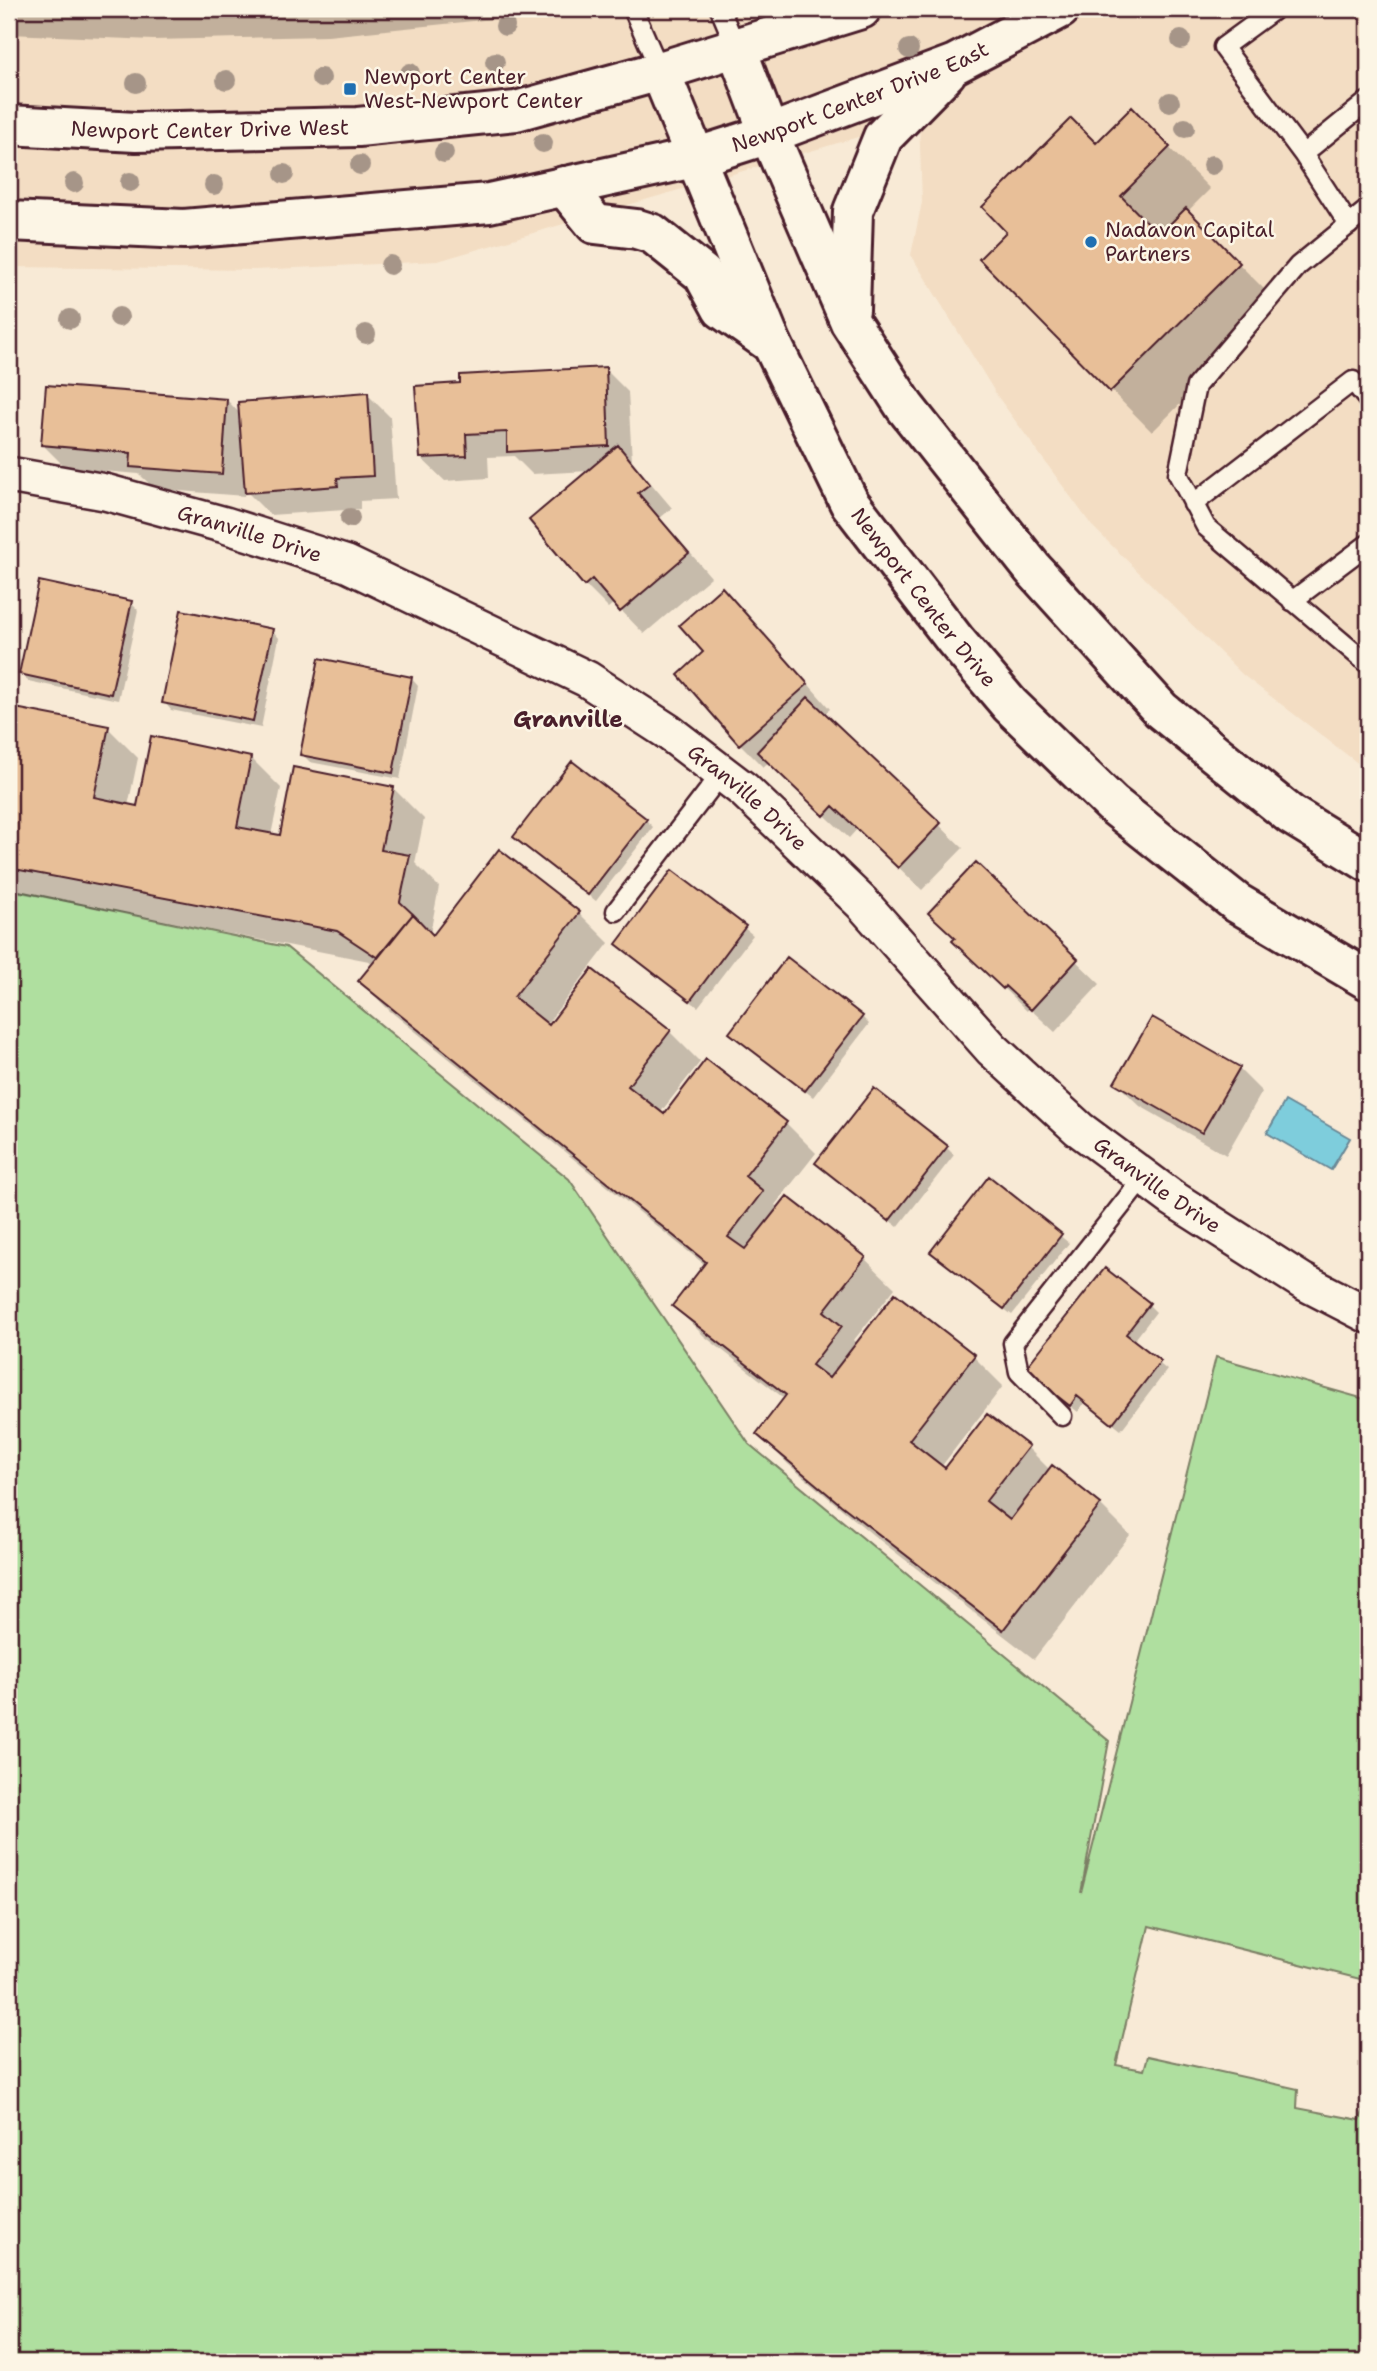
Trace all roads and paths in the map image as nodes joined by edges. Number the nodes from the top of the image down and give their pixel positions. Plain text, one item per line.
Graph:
1 (633, 9) edge
2 (720, 9) edge
3 (861, 9) edge
4 (1060, 9) edge
5 (1275, 9) edge
6 (736, 47) junction
7 (955, 64) junction
8 (660, 71) junction
9 (1368, 101) edge
10 (9, 125) edge
11 (769, 134) junction
12 (1303, 154) junction
13 (694, 158) junction
14 (565, 186) junction
15 (1368, 209) edge
16 (9, 221) edge
17 (1349, 225) junction
18 (850, 322) junction
19 (772, 344) junction
20 (1368, 400) edge
21 (9, 475) edge
22 (1193, 504) junction
23 (1368, 544) edge
24 (1292, 601) junction
25 (1368, 664) edge
26 (722, 773) junction
27 (1368, 862) edge
28 (617, 911) dead end
29 (1368, 979) edge
30 (1144, 1177) junction
31 (1368, 1315) edge
32 (1062, 1416) dead end

1 - 8 lane
2 - 6 lane
3 - 6 main road
4 - 7 main road, Newport Center Drive East
5 - 12 lane
6 - 8 main road, Newport Center Drive West
6 - 11 main road
7 - 11 main road, Newport Center Drive East
7 - 18 main road
8 - 10 main road, Newport Center Drive West
8 - 13 main road, Newport Center Drive
9 - 12 lane
11 - 13 main road, Newport Center Drive East
11 - 18 main road
12 - 17 lane
13 - 14 main road
13 - 19 main road, Newport Center Drive
14 - 16 main road
14 - 19 main road
15 - 17 lane
17 - 22 lane
18 - 27 main road
19 - 29 main road, Newport Center Drive
20 - 22 lane
21 - 26 street, Granville Drive
22 - 24 lane
23 - 24 lane
24 - 25 lane
26 - 28 lane
26 - 30 street, Granville Drive
30 - 31 street, Granville Drive
30 - 32 lane

